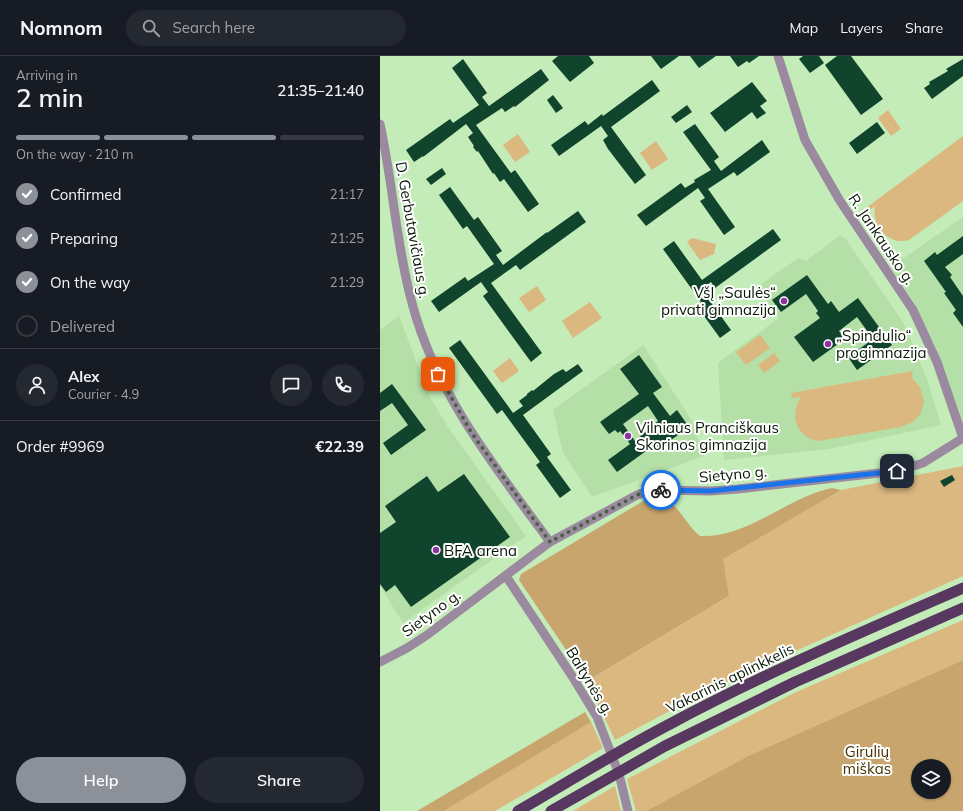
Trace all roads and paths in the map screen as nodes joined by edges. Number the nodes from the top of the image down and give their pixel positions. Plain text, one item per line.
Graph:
1 (778, 56) edge
2 (380, 124) edge
3 (963, 438) edge
4 (550, 542) junction
5 (506, 576) junction
6 (963, 588) edge
7 (963, 608) edge
8 (380, 662) edge
9 (518, 811) edge
10 (551, 811) edge
11 (628, 811) edge

1 - 3 street, R. Jankausko g.
2 - 4 street, D. Gerbutavičiaus g.
3 - 4 street, Sietyno g.
4 - 5 street, Sietyno g.
5 - 8 street, Sietyno g.
5 - 11 street, Baltynės g.
6 - 9 highway, Vakarinis aplinkkelis
7 - 10 highway

